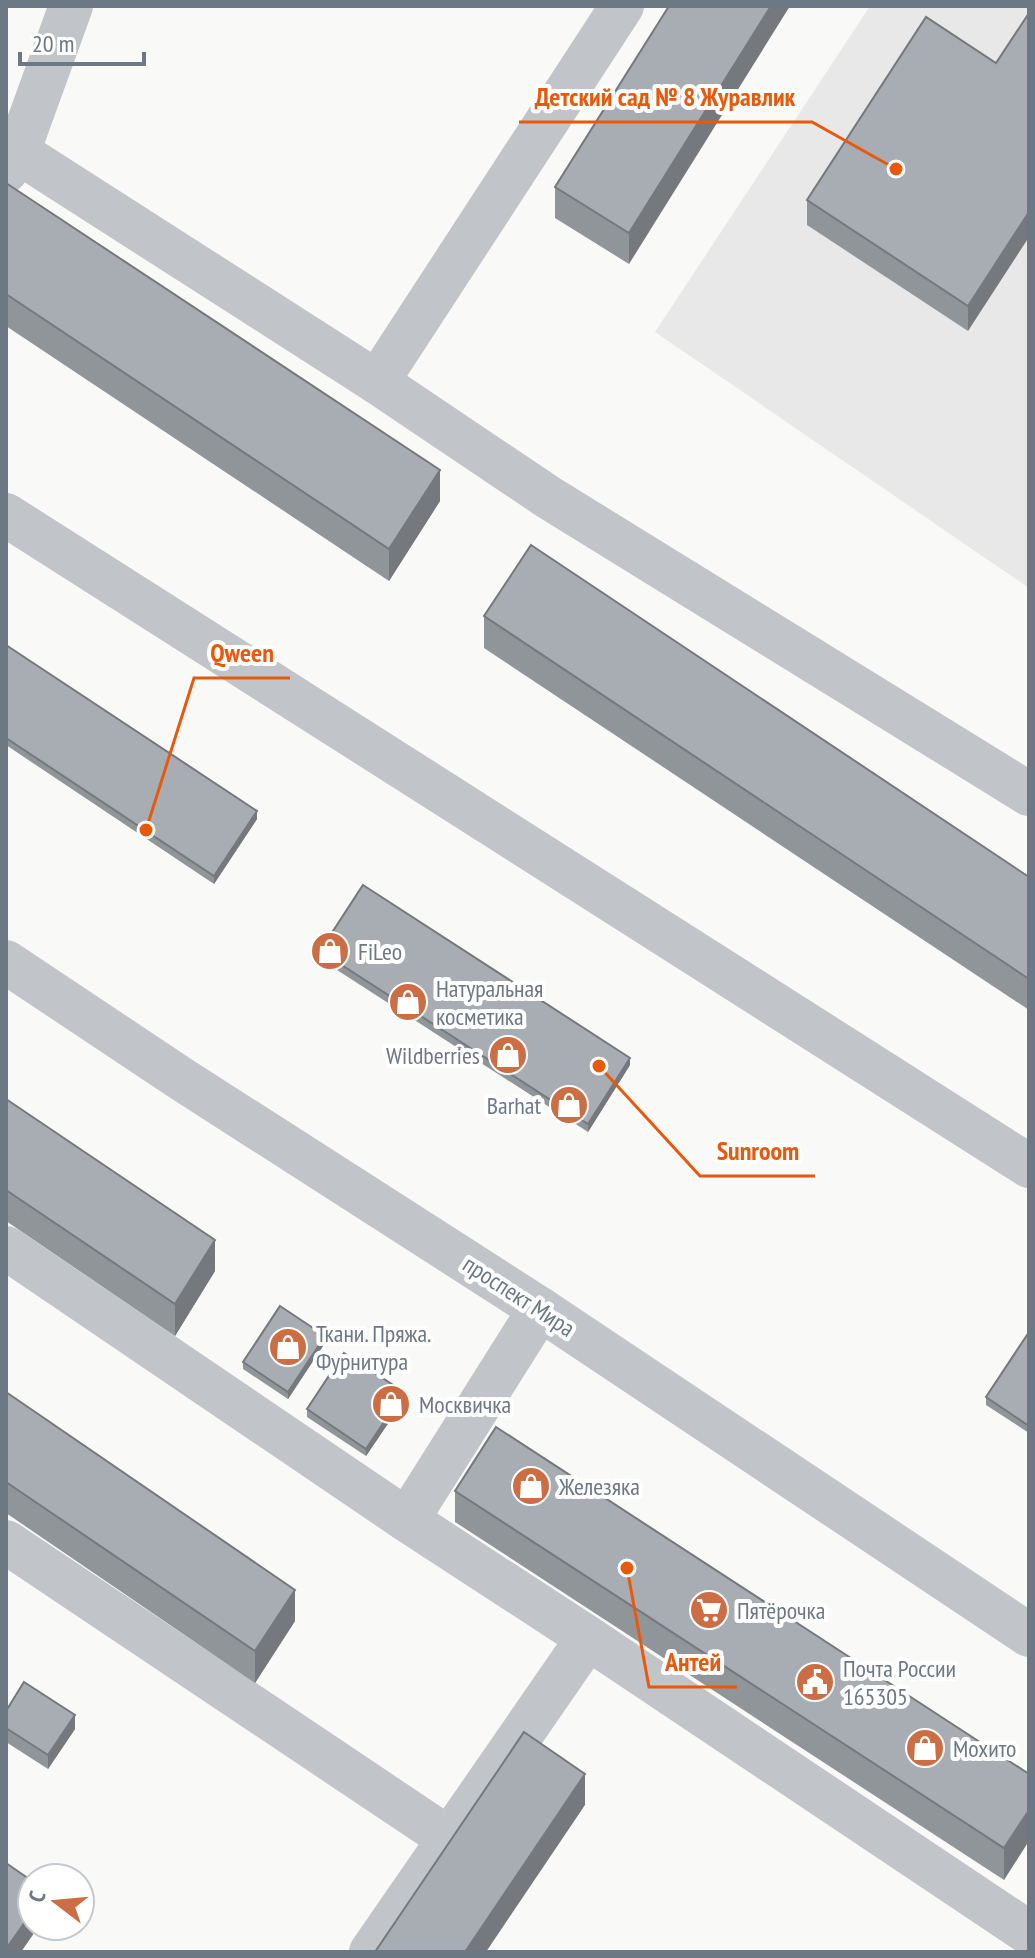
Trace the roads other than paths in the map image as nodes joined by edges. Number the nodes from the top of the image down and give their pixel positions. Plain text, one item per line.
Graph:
1 (71, 6) edge
2 (622, 6) edge
3 (12, 161) edge
4 (377, 382) junction
5 (6, 515) edge
6 (1029, 794) edge
7 (6, 962) edge
8 (1029, 1166) edge
9 (6, 1248) edge
10 (540, 1309) junction
11 (407, 1520) junction
12 (6, 1542) edge
13 (1029, 1635) edge
14 (588, 1638) junction
15 (448, 1838) junction
16 (1029, 1933) edge
17 (371, 1952) edge

1 - 3 street
2 - 4 street
3 - 4 street
4 - 6 street
5 - 8 street
7 - 10 street, проспект Мира
9 - 11 street
10 - 11 street
10 - 13 street, проспект Мира
11 - 14 street
12 - 15 street
14 - 15 street
14 - 16 street
15 - 17 street

